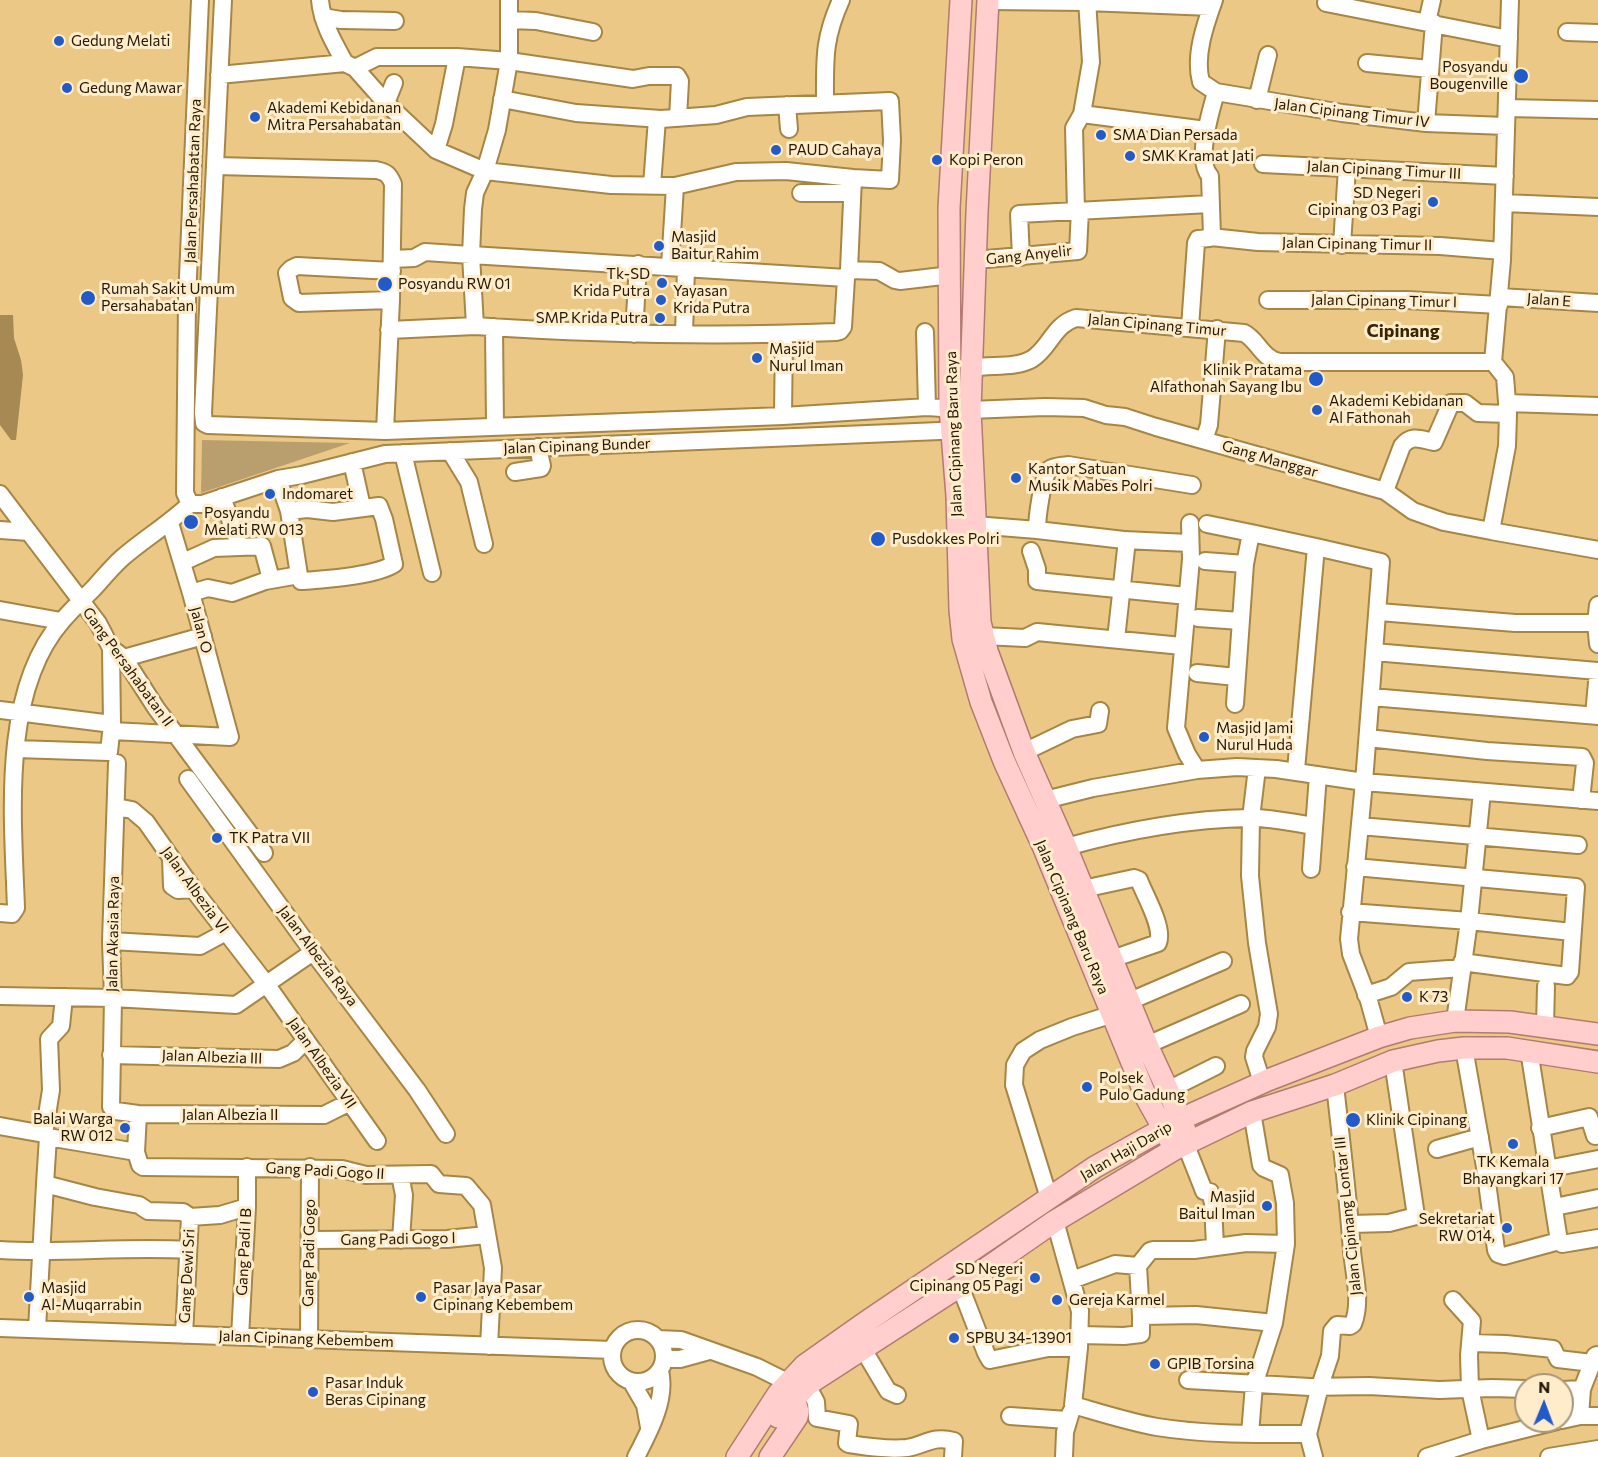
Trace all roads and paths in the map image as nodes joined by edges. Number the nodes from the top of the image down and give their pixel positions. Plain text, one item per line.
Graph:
1 (200, 0) edge
2 (223, 0) edge
3 (320, 0) edge
4 (509, 0) edge
5 (841, 0) edge
6 (961, 0) edge
7 (988, 0) edge
8 (1432, 0) edge
9 (1510, 0) edge
10 (1087, 1) edge
11 (1153, 3) edge
12 (1212, 3) edge
13 (1326, 3) dead end
14 (323, 17) junction
15 (509, 20) junction
16 (395, 21) dead end
17 (1431, 23) junction
18 (593, 32) dead end
19 (1567, 32) dead end
20 (1598, 33) edge
21 (1509, 39) junction
22 (1268, 55) dead end
23 (457, 57) junction
24 (508, 60) junction
25 (1367, 63) dead end
26 (350, 66) junction
27 (1430, 69) junction
28 (219, 75) junction
29 (394, 83) dead end
30 (1216, 92) junction
31 (502, 99) junction
32 (1257, 100) junction
33 (825, 102) junction
34 (386, 103) junction
35 (787, 105) junction
36 (1507, 108) junction
37 (1598, 110) edge
38 (1082, 114) junction
39 (678, 118) junction
40 (657, 119) junction
41 (1426, 123) junction
42 (1506, 126) junction
43 (789, 129) dead end
44 (1206, 130) junction
45 (436, 150) junction
46 (1263, 164) dead end
47 (216, 166) junction
48 (1347, 168) junction
49 (485, 171) junction
50 (1505, 176) junction
51 (652, 185) junction
52 (675, 186) junction
53 (852, 186) junction
54 (801, 193) dead end
55 (1504, 203) junction
56 (1210, 204) junction
57 (1598, 207) edge
58 (1078, 210) junction
59 (1211, 237) junction
60 (1342, 245) junction
61 (1502, 251) junction
62 (471, 255) junction
63 (1021, 257) junction
64 (975, 260) junction
65 (638, 264) junction
66 (392, 265) junction
67 (678, 267) junction
68 (848, 274) junction
69 (951, 275) junction
70 (187, 300) junction
71 (209, 300) junction
72 (391, 300) junction
73 (1268, 300) dead end
74 (1500, 301) junction
75 (1598, 303) edge
76 (475, 326) junction
77 (494, 327) junction
78 (1190, 327) junction
79 (1217, 329) junction
80 (389, 330) junction
81 (925, 332) dead end
82 (634, 334) junction
83 (684, 334) junction
84 (784, 334) junction
85 (1493, 362) junction
86 (972, 368) junction
87 (1598, 406) edge
88 (927, 407) junction
89 (1508, 409) junction
90 (783, 416) junction
91 (961, 419) junction
92 (694, 420) junction
93 (650, 422) junction
94 (208, 425) joint
95 (495, 426) junction
96 (385, 431) junction
97 (1204, 440) junction
98 (693, 442) junction
99 (653, 443) junction
100 (538, 447) junction
101 (450, 451) junction
102 (403, 453) junction
103 (352, 462) junction
104 (515, 472) dead end
105 (278, 479) junction
106 (1192, 485) dead end
107 (1385, 491) junction
108 (0, 494) edge
109 (222, 497) junction
110 (190, 504) junction
111 (362, 507) junction
112 (289, 511) junction
113 (170, 523) junction
114 (1190, 523) dead end
115 (1207, 524) dead end
116 (975, 525) junction
117 (0, 530) edge
118 (1037, 530) junction
119 (1491, 531) junction
120 (28, 532) junction
121 (1251, 533) junction
122 (1127, 540) junction
123 (1189, 543) junction
124 (484, 544) dead end
125 (240, 547) junction
126 (1317, 548) junction
127 (1598, 550) edge
128 (1031, 551) dead end
129 (1205, 561) dead end
130 (183, 562) junction
131 (1245, 564) junction
132 (432, 573) dead end
133 (299, 575) junction
134 (271, 579) junction
135 (1122, 589) junction
136 (191, 593) junction
137 (1187, 596) junction
138 (81, 602) junction
139 (1598, 605) edge
140 (0, 610) edge
141 (1379, 612) junction
142 (1198, 618) dead end
143 (61, 621) junction
144 (1240, 621) junction
145 (1596, 623) junction
146 (203, 636) junction
147 (983, 636) junction
148 (1116, 639) junction
149 (1598, 644) edge
150 (1182, 646) junction
151 (1374, 652) junction
152 (118, 653) junction
153 (1598, 672) edge
154 (1197, 673) dead end
155 (1236, 677) junction
156 (1371, 697) junction
157 (1234, 704) dead end
158 (0, 710) edge
159 (1100, 711) dead end
160 (21, 713) junction
161 (1596, 715) edge
162 (112, 727) junction
163 (176, 733) junction
164 (1368, 738) junction
165 (16, 749) junction
166 (1024, 752) junction
167 (117, 764) dead end
168 (1257, 768) junction
169 (1197, 770) junction
170 (1296, 770) junction
171 (1318, 775) junction
172 (188, 779) dead end
173 (1364, 782) junction
174 (7, 783) edge
175 (1482, 792) junction
176 (1045, 800) junction
177 (1590, 800) edge
178 (116, 807) junction
179 (1251, 818) junction
180 (1314, 826) junction
181 (1360, 826) junction
182 (1478, 837) junction
183 (1578, 845) dead end
184 (7, 850) edge
185 (1059, 852) junction
186 (264, 853) dead end
187 (1355, 867) junction
188 (1311, 869) dead end
189 (1473, 877) junction
190 (1083, 889) junction
191 (5, 909) edge
192 (1350, 912) junction
193 (1469, 921) junction
194 (226, 932) junction
195 (1572, 932) junction
196 (111, 941) junction
197 (313, 952) junction
198 (1112, 959) junction
199 (1223, 961) dead end
200 (1462, 965) junction
201 (267, 985) junction
202 (1546, 986) dead end
203 (1366, 995) junction
204 (0, 996) edge
205 (64, 997) junction
206 (113, 998) junction
207 (1241, 1004) dead end
208 (1121, 1007) junction
209 (1455, 1021) junction
210 (1545, 1025) junction
211 (1598, 1034) edge
212 (1380, 1037) junction
213 (306, 1040) junction
214 (1146, 1045) junction
215 (1464, 1048) junction
216 (1529, 1050) junction
217 (111, 1055) junction
218 (1393, 1061) junction
219 (1598, 1062) edge
220 (1216, 1066) dead end
221 (1262, 1082) junction
222 (1335, 1085) junction
223 (1168, 1090) junction
224 (350, 1102) junction
225 (109, 1105) joint
226 (1252, 1112) junction
227 (138, 1114) junction
228 (1172, 1124) junction
229 (0, 1126) edge
230 (1540, 1128) junction
231 (446, 1134) dead end
232 (46, 1135) junction
233 (1595, 1136) dead end
234 (1480, 1137) junction
235 (377, 1141) dead end
236 (1184, 1148) junction
237 (1437, 1149) dead end
238 (136, 1152) junction
239 (1598, 1159) edge
240 (247, 1167) junction
241 (310, 1167) junction
242 (1547, 1167) junction
243 (400, 1174) junction
244 (1487, 1177) junction
245 (45, 1184) junction
246 (1049, 1198) junction
247 (1598, 1198) edge
248 (1555, 1207) junction
249 (247, 1208) junction
250 (190, 1217) junction
251 (1055, 1221) junction
252 (1351, 1224) junction
253 (486, 1235) junction
254 (1598, 1238) edge
255 (310, 1240) junction
256 (401, 1240) junction
257 (1560, 1241) junction
258 (1286, 1244) junction
259 (1215, 1247) junction
260 (0, 1250) edge
261 (188, 1250) junction
262 (40, 1253) junction
263 (1138, 1266) junction
264 (1072, 1280) junction
265 (960, 1286) junction
266 (1453, 1300) dead end
267 (1141, 1316) junction
268 (1274, 1323) junction
269 (0, 1328) edge
270 (37, 1329) junction
271 (184, 1335) junction
272 (240, 1337) junction
273 (309, 1339) junction
274 (658, 1339) junction
275 (1080, 1342) junction
276 (1471, 1343) junction
277 (489, 1346) junction
278 (863, 1349) junction
279 (612, 1350) junction
280 (709, 1351) junction
281 (1595, 1359) edge
282 (662, 1365) junction
283 (1188, 1380) dead end
284 (631, 1381) junction
285 (1254, 1385) junction
286 (1320, 1386) junction
287 (1470, 1389) junction
288 (1514, 1389) edge
289 (1574, 1389) edge
290 (1582, 1389) junction
291 (791, 1390) junction
292 (897, 1395) dead end
293 (1070, 1413) junction
294 (1010, 1416) dead end
295 (1580, 1416) junction
296 (1598, 1416) edge
297 (1574, 1417) edge
298 (649, 1428) junction
299 (1514, 1432) edge
300 (1250, 1434) junction
301 (1308, 1434) junction
302 (1481, 1440) junction
303 (1598, 1449) edge
304 (872, 1452) edge
305 (636, 1457) edge
306 (727, 1457) edge
307 (737, 1457) edge
308 (750, 1457) edge
309 (770, 1457) edge
310 (952, 1457) edge
311 (1064, 1457) edge
312 (1314, 1457) edge
313 (1427, 1457) edge
314 (1550, 1457) edge

1 - 70 street, Jalan Persahabatan Raya
2 - 28 street, Jalan Persahabatan Raya
3 - 14 street
4 - 15 street
5 - 33 street
6 - 69 main road, Jalan Cipinang Baru Raya
7 - 10 street
7 - 64 main road, Jalan Cipinang Baru Raya
8 - 17 street
9 - 21 street
10 - 11 street
10 - 38 street
11 - 12 street
12 - 30 street, Jalan Cipinang Timur IV
13 - 17 street
14 - 16 street
14 - 26 street
15 - 18 street
15 - 24 street
17 - 21 street
17 - 27 street
19 - 20 street
21 - 36 street
22 - 32 street
23 - 24 street
23 - 26 street
23 - 45 street
24 - 31 street
24 - 39 street
25 - 27 street
26 - 28 street
26 - 34 street
27 - 41 street
28 - 47 street, Jalan Persahabatan Raya
29 - 34 street
30 - 32 street, Jalan Cipinang Timur IV
30 - 44 street
31 - 40 street
31 - 49 street
32 - 41 street, Jalan Cipinang Timur IV
33 - 35 street
33 - 53 street
34 - 45 street
35 - 39 street
35 - 43 street
36 - 37 street
36 - 42 street
38 - 44 street
38 - 58 street
39 - 40 street
40 - 51 street
41 - 42 street, Jalan Cipinang Timur IV
42 - 50 street
44 - 56 street
45 - 49 street
46 - 48 street, Jalan Cipinang Timur III
47 - 66 street
47 - 71 street, Jalan Persahabatan Raya
48 - 50 street, Jalan Cipinang Timur III
48 - 60 street
49 - 51 street
49 - 62 street
50 - 55 street
51 - 52 street
52 - 53 street
52 - 67 street
53 - 54 street
53 - 68 street
55 - 57 street
55 - 61 street
56 - 58 street
56 - 59 street
58 - 63 street, Gang Anyelir
58 - 63 street
59 - 60 street, Jalan Cipinang Timur II
59 - 78 street
60 - 61 street, Jalan Cipinang Timur II
61 - 74 street
62 - 65 street
62 - 66 street
62 - 76 street
63 - 64 street, Gang Anyelir
64 - 86 main road, Jalan Cipinang Baru Raya
65 - 67 street
65 - 82 street
66 - 72 street
66 - 72 street
67 - 68 street
67 - 83 street
68 - 69 street
68 - 84 street
69 - 91 main road, Jalan Cipinang Baru Raya
70 - 71 street
70 - 110 street, Jalan Persahabatan Raya
71 - 94 street, Jalan Persahabatan Raya
72 - 80 street
73 - 74 street, Jalan Cipinang Timur I
74 - 75 street, Jalan E
74 - 85 street
76 - 77 street
76 - 80 street
77 - 82 street
77 - 95 street
78 - 79 street, Jalan Cipinang Timur
78 - 86 street, Jalan Cipinang Timur
79 - 85 street, Jalan Cipinang Timur
79 - 97 street
80 - 96 street
81 - 88 street
82 - 83 street
83 - 84 street
84 - 90 street
85 - 89 street
86 - 91 main road, Jalan Cipinang Baru Raya
87 - 89 street
88 - 90 street, Jalan Cipinang Bunder
88 - 91 street, Jalan Cipinang Bunder
89 - 107 street
89 - 119 street
90 - 92 street, Jalan Cipinang Bunder
91 - 97 street, Gang Manggar
91 - 98 street, Jalan Cipinang Bunder
91 - 116 main road, Jalan Cipinang Baru Raya
91 - 185 main road, Jalan Cipinang Baru Raya
92 - 93 street, Jalan Cipinang Bunder
92 - 98 street
93 - 95 street, Jalan Cipinang Bunder
93 - 99 street
94 - 96 street, Jalan Cipinang Bunder
95 - 96 street, Jalan Cipinang Bunder
97 - 107 street, Gang Manggar
98 - 99 street, Jalan Cipinang Bunder
99 - 100 street, Jalan Cipinang Bunder
100 - 101 street, Jalan Cipinang Bunder
100 - 104 street
101 - 102 street, Jalan Cipinang Bunder
101 - 124 street
102 - 103 street, Jalan Cipinang Bunder
102 - 132 street
103 - 105 street, Jalan Cipinang Bunder
103 - 111 street
105 - 109 street, Jalan Cipinang Bunder
105 - 112 street
106 - 118 street
107 - 119 street, Gang Manggar
108 - 120 street, Gang Persahabatan II
109 - 110 street, Jalan Cipinang Bunder
109 - 125 street
110 - 113 street
111 - 112 street
111 - 133 street
112 - 133 street
113 - 130 street, Jalan O
113 - 138 street
114 - 123 street
115 - 121 street
116 - 118 street
116 - 147 main road, Jalan Cipinang Baru Raya
117 - 120 street
118 - 122 street
119 - 127 street
120 - 138 street, Gang Persahabatan II
121 - 126 street
121 - 131 street
122 - 123 street
122 - 135 street
123 - 137 street
125 - 130 street
125 - 134 street
126 - 141 street
126 - 170 street
128 - 135 street
129 - 131 street
130 - 136 street, Jalan O
131 - 144 street
133 - 134 street
134 - 136 street
135 - 137 street
135 - 148 street
136 - 146 street, Jalan O
137 - 150 street
138 - 143 street
138 - 152 street, Gang Persahabatan II
139 - 145 street
140 - 143 street
141 - 145 street
141 - 151 street
142 - 144 street
143 - 160 street
144 - 155 street
145 - 149 street
146 - 152 street
146 - 163 street, Jalan O
147 - 148 street
147 - 166 main road, Jalan Cipinang Baru Raya
148 - 150 street
150 - 169 street
151 - 153 street
151 - 156 street
152 - 162 street
152 - 163 street, Gang Persahabatan II
153 - 161 street
154 - 155 street
155 - 157 street
156 - 161 street
156 - 164 street
158 - 160 street
159 - 166 street
160 - 162 street
160 - 165 street
162 - 163 street
162 - 165 street
163 - 186 street, Gang Persahabatan II
164 - 173 street
164 - 177 street
165 - 174 street
166 - 176 main road, Jalan Cipinang Baru Raya
167 - 178 street, Jalan Akasia Raya
168 - 169 street
168 - 170 street
168 - 179 street
169 - 176 street
170 - 171 street
171 - 173 street
171 - 180 street
172 - 197 street, Jalan Albezia Raya
173 - 175 street
173 - 181 street
174 - 184 street
175 - 177 street
175 - 182 street
176 - 185 main road, Jalan Cipinang Baru Raya
178 - 194 street, Jalan Albezia VI
178 - 196 street, Jalan Akasia Raya
179 - 180 street
179 - 185 street
179 - 221 street
180 - 188 street
181 - 182 street
181 - 187 street
182 - 183 street
182 - 189 street
184 - 191 street
185 - 190 main road, Jalan Cipinang Baru Raya
185 - 208 main road, Jalan Cipinang Baru Raya
187 - 189 street
187 - 192 street
189 - 193 street
189 - 195 street
190 - 198 main road, Jalan Cipinang Baru Raya
190 - 198 street
192 - 193 street
192 - 203 street
193 - 195 street
193 - 200 street
194 - 196 street
194 - 201 street, Jalan Albezia VI
195 - 200 street
196 - 206 street, Jalan Akasia Raya
197 - 201 street
197 - 231 street, Jalan Albezia Raya
198 - 208 main road, Jalan Cipinang Baru Raya
199 - 208 street
200 - 203 street
200 - 209 street
201 - 206 street
201 - 213 street, Jalan Albezia VII
202 - 210 street
203 - 212 street
204 - 205 street
205 - 206 street
205 - 232 street
206 - 217 street, Jalan Akasia Raya
207 - 214 street
208 - 214 main road, Jalan Cipinang Baru Raya
208 - 228 main road, Jalan Cipinang Baru Raya
208 - 246 street
209 - 210 main road, Jalan Haji Darip
209 - 212 main road, Jalan Haji Darip
210 - 211 main road, Jalan Haji Darip
212 - 221 main road, Jalan Haji Darip
213 - 217 street, Jalan Albezia III
213 - 224 street, Jalan Albezia VII
214 - 223 main road, Jalan Cipinang Baru Raya
215 - 216 main road, Jalan Haji Darip
215 - 218 main road, Jalan Haji Darip
215 - 234 street
216 - 219 main road, Jalan Haji Darip
216 - 230 street
217 - 225 street, Jalan Akasia Raya
218 - 222 main road, Jalan Haji Darip
218 - 252 street
220 - 223 street
221 - 228 main road, Jalan Haji Darip
222 - 226 main road, Jalan Haji Darip
222 - 252 street, Jalan Cipinang Lontar III
223 - 228 main road, Jalan Cipinang Baru Raya
224 - 227 street, Jalan Albezia II
224 - 235 street, Jalan Albezia VII
225 - 227 street, Jalan Albezia II
226 - 236 main road, Jalan Haji Darip
226 - 258 street
227 - 238 street
228 - 236 main road, Jalan Cipinang Baru Raya
228 - 246 main road, Jalan Haji Darip
229 - 232 street
230 - 233 street
230 - 242 street
232 - 238 street
232 - 245 street
234 - 237 street
234 - 244 street
236 - 251 main road, Jalan Haji Darip
236 - 259 street
238 - 240 street, Gang Padi Gogo II
239 - 242 street
240 - 241 street, Gang Padi Gogo II
240 - 249 street, Gang Padi I B
241 - 243 street, Gang Padi Gogo II
241 - 255 street, Gang Padi Gogo
242 - 244 street
242 - 248 street
243 - 253 street, Gang Padi Gogo II
243 - 256 street
244 - 257 street
245 - 250 street
245 - 262 street
246 - 291 main road, Jalan Haji Darip
247 - 248 street
248 - 257 street
249 - 250 street
249 - 272 street, Gang Padi I B
250 - 261 street, Gang Dewi Sri
251 - 264 street
251 - 265 main road, Jalan Haji Darip
252 - 286 street, Jalan Cipinang Lontar III
253 - 256 street, Gang Padi Gogo I
253 - 277 street
254 - 257 street
255 - 256 street, Gang Padi Gogo I
255 - 273 street, Gang Padi Gogo
258 - 259 street
258 - 268 street
259 - 263 street
260 - 262 street
261 - 262 street
261 - 271 street, Gang Dewi Sri
262 - 270 street
263 - 264 street
263 - 267 street
264 - 275 street
265 - 275 street
265 - 278 main road, Jalan Haji Darip
266 - 276 street
267 - 268 street
267 - 275 street
268 - 285 street
269 - 270 street, Jalan Cipinang Kebembem
270 - 271 street, Jalan Cipinang Kebembem
271 - 272 street, Jalan Cipinang Kebembem
272 - 273 street, Jalan Cipinang Kebembem
273 - 277 street, Jalan Cipinang Kebembem
274 - 279 street
274 - 280 street
274 - 282 street
275 - 293 street
276 - 281 street
276 - 287 street
277 - 279 street, Jalan Cipinang Kebembem
278 - 291 main road, Jalan Haji Darip
278 - 292 street
279 - 284 street
280 - 282 street
280 - 291 street
281 - 290 street
282 - 284 street
282 - 298 street
283 - 285 street
284 - 298 street
285 - 286 street
285 - 300 street
286 - 287 street
286 - 301 street, Jalan Cipinang Lontar III
287 - 288 street
287 - 302 street
289 - 290 street
290 - 295 street
291 - 304 street
291 - 306 main road
291 - 307 main road, Jalan Haji Darip
291 - 308 main road, Jalan Haji Darip
291 - 309 main road
293 - 294 street
293 - 300 street
293 - 311 street
295 - 296 street
295 - 297 street
298 - 305 street
299 - 302 street
300 - 301 street
301 - 312 street
302 - 313 street
303 - 314 street
304 - 310 street

